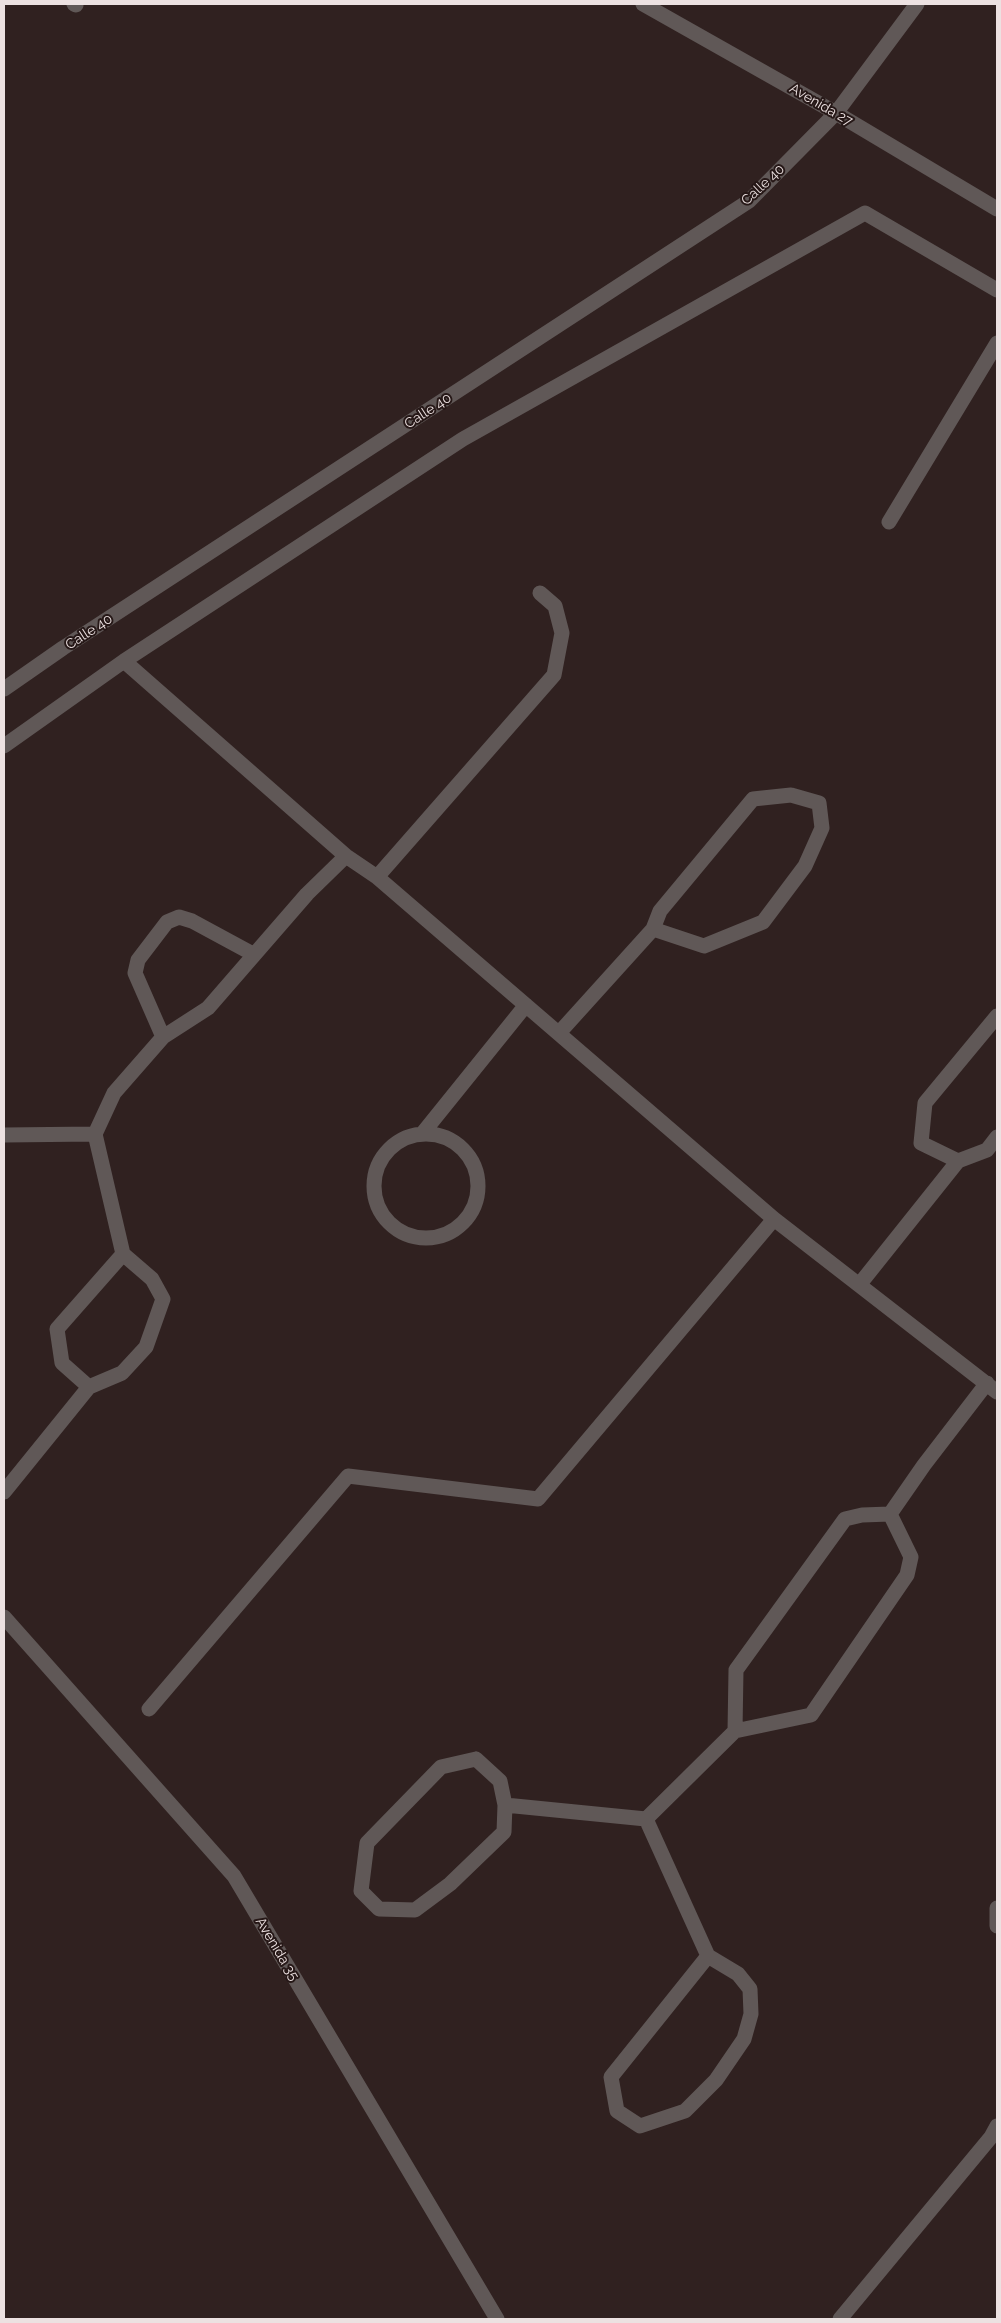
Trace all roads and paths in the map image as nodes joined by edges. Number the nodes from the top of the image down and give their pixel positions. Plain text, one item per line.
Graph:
1 (643, 4) edge
2 (917, 4) edge
3 (836, 113) junction
4 (997, 208) edge
5 (997, 290) edge
6 (997, 343) edge
7 (889, 522) dead end
8 (540, 593) dead end
9 (124, 662) junction
10 (4, 690) edge
11 (4, 746) edge
12 (346, 856) junction
13 (377, 877) junction
14 (652, 929) junction
15 (253, 954) junction
16 (526, 1006) junction
17 (997, 1016) edge
18 (559, 1033) junction
19 (163, 1037) junction
20 (95, 1134) junction
21 (422, 1134) junction
22 (4, 1136) edge
23 (997, 1137) edge
24 (958, 1161) junction
25 (774, 1219) junction
26 (123, 1254) junction
27 (859, 1285) junction
28 (88, 1388) junction
29 (992, 1388) edge
30 (4, 1492) edge
31 (890, 1514) junction
32 (4, 1617) edge
33 (149, 1709) dead end
34 (735, 1731) junction
35 (505, 1805) junction
36 (646, 1819) junction
37 (997, 1908) edge
38 (997, 1926) edge
39 (708, 1956) junction
40 (995, 2135) edge
41 (497, 2319) edge
42 (840, 2319) edge

1 - 3 street, Avenida 27
2 - 3 street, Calle 40
3 - 4 street, Avenida 27
3 - 10 street, Calle 40
5 - 9 street
6 - 7 street
8 - 13 street
9 - 11 street
9 - 12 street
12 - 13 street
12 - 15 street
13 - 16 street
14 - 14 street
14 - 18 street
15 - 19 street
15 - 19 street
16 - 18 street
16 - 21 street
17 - 24 street
18 - 25 street
19 - 20 street
20 - 22 street
20 - 26 street
21 - 21 street
23 - 24 street
24 - 27 street
25 - 27 street
25 - 33 street
26 - 28 street
26 - 28 street
27 - 29 street
28 - 30 street
29 - 31 street
31 - 34 street
31 - 34 street
32 - 41 street, Avenida 35
34 - 36 street
35 - 35 street
35 - 36 street
36 - 39 street
37 - 38 street
39 - 39 street
40 - 42 street

